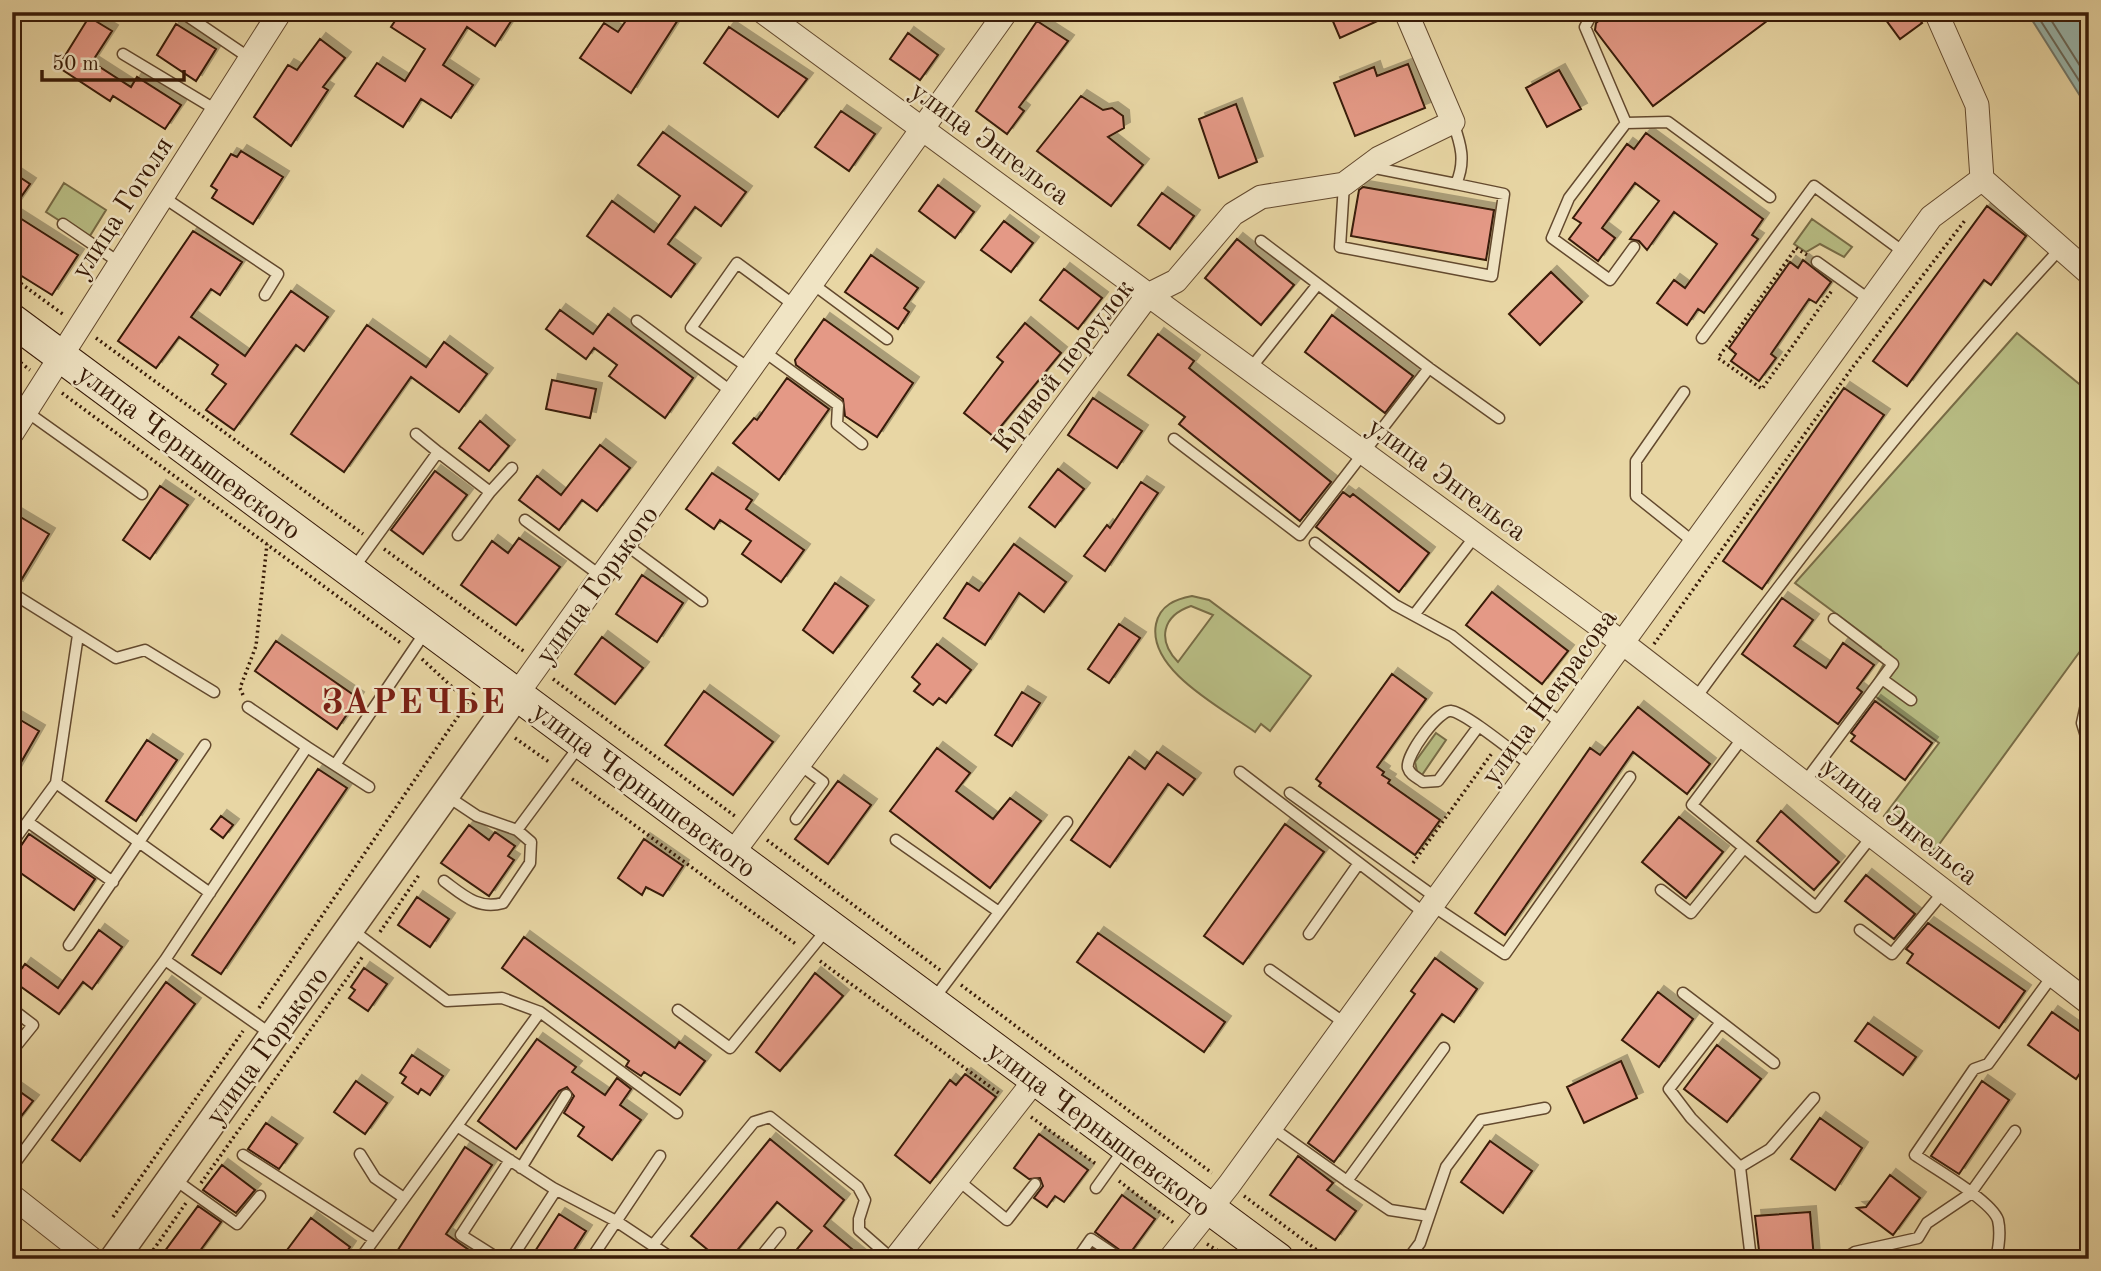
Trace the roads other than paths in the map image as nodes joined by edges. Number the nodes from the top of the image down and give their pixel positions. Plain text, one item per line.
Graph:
1 (280, 12) edge
2 (763, 12) edge
3 (1006, 12) edge
4 (1406, 12) edge
5 (1593, 12) edge
6 (1936, 12) edge
7 (186, 15) dead end
8 (123, 54) dead end
9 (251, 59) junction
10 (218, 111) junction
11 (1453, 122) junction
12 (1626, 123) junction
13 (920, 127) junction
14 (1367, 166) junction
15 (1982, 179) junction
16 (1344, 184) junction
17 (1456, 184) junction
18 (163, 197) junction
19 (1770, 197) dead end
20 (63, 223) dead end
21 (1261, 241) dead end
22 (1634, 247) dead end
23 (2061, 248) junction
24 (1905, 253) junction
25 (1817, 262) road end
26 (120, 264) junction
27 (2089, 273) edge
28 (810, 282) junction
29 (1318, 284) junction
30 (265, 295) dead end
31 (1148, 295) junction
32 (1870, 300) junction
33 (794, 305) junction
34 (12, 320) edge
35 (637, 321) dead end
36 (1702, 338) dead end
37 (887, 339) dead end
38 (756, 359) junction
39 (54, 368) junction
40 (1429, 368) junction
41 (1250, 369) junction
42 (732, 392) junction
43 (1684, 392) dead end
44 (27, 411) junction
45 (1499, 418) dead end
46 (13, 432) edge
47 (416, 434) dead end
48 (1174, 439) dead end
49 (862, 444) dead end
50 (438, 452) junction
51 (1362, 452) junction
52 (512, 468) dead end
53 (490, 492) junction
54 (142, 494) dead end
55 (525, 520) dead end
56 (458, 535) dead end
57 (1475, 535) junction
58 (1315, 543) dead end
59 (625, 544) junction
60 (1696, 544) junction
61 (351, 571) junction
62 (601, 576) junction
63 (12, 593) edge
64 (702, 601) dead end
65 (1414, 615) junction
66 (1834, 619) dead end
67 (78, 635) junction
68 (420, 640) junction
69 (1624, 644) junction
70 (1882, 678) junction
71 (2089, 691) edge
72 (214, 692) dead end
73 (1695, 699) junction
74 (1912, 700) dead end
75 (526, 701) junction
76 (248, 707) road end
77 (1562, 724) junction
78 (1478, 727) junction
79 (1744, 736) junction
80 (582, 742) junction
81 (205, 745) dead end
82 (2089, 746) edge
83 (307, 747) junction
84 (799, 764) junction
85 (335, 765) junction
86 (1532, 766) junction
87 (1240, 772) dead end
88 (1630, 777) dead end
89 (55, 783) junction
90 (1804, 783) junction
91 (369, 787) dead end
92 (1290, 793) dead end
93 (445, 794) junction
94 (796, 819) dead end
95 (28, 822) junction
96 (1066, 822) dead end
97 (517, 830) junction
98 (1872, 836) junction
99 (896, 840) dead end
100 (141, 842) junction
101 (12, 844) edge
102 (1744, 848) junction
103 (732, 854) junction
104 (1359, 863) junction
105 (444, 881) dead end
106 (113, 882) junction
107 (1661, 890) dead end
108 (1944, 891) junction
109 (210, 893) junction
110 (1433, 906) junction
111 (999, 912) junction
112 (829, 926) junction
113 (1860, 930) dead end
114 (1309, 934) dead end
115 (360, 936) junction
116 (69, 945) dead end
117 (166, 960) junction
118 (1270, 970) dead end
119 (2053, 975) junction
120 (1683, 993) dead end
121 (931, 1003) junction
122 (2089, 1003) edge
123 (12, 1009) edge
124 (678, 1010) dead end
125 (540, 1012) junction
126 (1721, 1022) junction
127 (1346, 1024) junction
128 (262, 1028) junction
129 (1444, 1048) dead end
130 (12, 1051) edge
131 (1774, 1063) dead end
132 (1035, 1080) junction
133 (566, 1095) dead end
134 (1814, 1098) dead end
135 (1545, 1108) dead end
136 (677, 1113) dead end
137 (457, 1126) junction
138 (1271, 1127) junction
139 (2015, 1131) dead end
140 (1125, 1147) junction
141 (360, 1154) dead end
142 (243, 1155) dead end
143 (660, 1156) dead end
144 (510, 1160) junction
145 (12, 1167) edge
146 (521, 1167) junction
147 (1741, 1167) junction
148 (958, 1181) junction
149 (1347, 1181) junction
150 (1035, 1184) dead end
151 (182, 1185) junction
152 (1096, 1188) dead end
153 (556, 1190) junction
154 (1970, 1194) junction
155 (12, 1196) edge
156 (260, 1196) dead end
157 (404, 1198) junction
158 (1209, 1209) junction
159 (1429, 1216) junction
160 (616, 1221) junction
161 (780, 1233) dead end
162 (374, 1239) junction
163 (653, 1245) junction
164 (90, 1256) edge
165 (114, 1259) edge
166 (360, 1259) edge
167 (499, 1259) edge
168 (511, 1259) edge
169 (592, 1259) edge
170 (673, 1259) edge
171 (759, 1259) edge
172 (894, 1259) edge
173 (1077, 1259) edge
174 (1121, 1259) edge
175 (1170, 1259) edge
176 (1278, 1259) edge
177 (1408, 1259) edge
178 (1751, 1259) edge
179 (1844, 1259) edge
180 (1996, 1259) edge

1 - 9 street, улица Гоголя
2 - 13 street, улица Энгельса
3 - 13 street, улица Горького
4 - 11 street
5 - 12 lane
6 - 15 street
7 - 9 lane
8 - 10 lane
9 - 10 street, улица Гоголя
10 - 18 street, улица Гоголя
11 - 14 street, Кривой переулок
11 - 17 lane
12 - 19 lane
12 - 22 lane
13 - 28 street, улица Горького
13 - 31 street, улица Энгельса
14 - 16 street, Кривой переулок
14 - 17 lane
15 - 23 street
15 - 24 street, улица Некрасова
16 - 17 lane
16 - 31 street, Кривой переулок
18 - 26 street, улица Гоголя
18 - 30 lane
20 - 26 lane
21 - 29 lane
23 - 27 street
23 - 73 lane
24 - 32 street, улица Некрасова
24 - 36 lane
25 - 32 lane
26 - 39 street, улица Гоголя
28 - 33 street, улица Горького
28 - 37 lane
29 - 40 lane
29 - 41 lane
31 - 41 street, улица Энгельса
31 - 84 street, Кривой переулок
32 - 60 street, улица Некрасова
33 - 38 street, улица Горького
33 - 38 lane
34 - 39 main road, улица Чернышевского
35 - 42 lane
38 - 42 street, улица Горького
38 - 49 lane
39 - 44 street, улица Гоголя
39 - 61 main road, улица Чернышевского
40 - 45 lane
40 - 51 lane
41 - 51 street, улица Энгельса
42 - 59 street, улица Горького
43 - 60 lane
44 - 46 street, улица Гоголя
44 - 54 lane
47 - 50 lane
48 - 51 lane
50 - 53 lane
50 - 61 lane
51 - 57 street, улица Энгельса
52 - 53 lane
53 - 56 lane
55 - 62 lane
57 - 65 lane
57 - 69 street, улица Энгельса
58 - 65 lane
59 - 62 street, улица Горького
59 - 64 lane
60 - 69 street, улица Некрасова
61 - 68 main road, улица Чернышевского
62 - 75 street, улица Горького
63 - 67 lane
65 - 77 lane
66 - 70 lane
67 - 72 lane
67 - 89 lane
68 - 75 main road, улица Чернышевского
68 - 85 lane
69 - 73 street, улица Энгельса
69 - 77 street, улица Некрасова
70 - 74 lane
70 - 90 lane
71 - 82 lane
73 - 79 street, улица Энгельса
75 - 80 main road, улица Чернышевского
75 - 93 street, улица Горького
76 - 83 lane
77 - 86 street, улица Некрасова
78 - 78 lane
78 - 86 lane
79 - 90 street, улица Энгельса
79 - 102 lane
80 - 97 lane
80 - 103 main road, улица Чернышевского
81 - 100 lane
83 - 85 lane
83 - 109 lane
84 - 94 lane
84 - 103 street, Кривой переулок
85 - 91 lane
86 - 110 street, улица Некрасова
87 - 104 lane
88 - 110 lane
89 - 95 lane
89 - 100 lane
90 - 98 street, улица Энгельса
92 - 110 lane
93 - 97 lane
93 - 115 street, улица Горького
95 - 101 lane
95 - 106 lane
96 - 111 lane
97 - 105 lane
98 - 102 lane
98 - 108 street, улица Энгельса
99 - 111 lane
100 - 106 lane
100 - 109 lane
102 - 107 lane
103 - 112 main road, улица Чернышевского
104 - 110 lane
104 - 114 lane
106 - 116 lane
108 - 113 lane
108 - 119 street, улица Энгельса
109 - 117 lane
110 - 127 street, улица Некрасова
111 - 121 lane
112 - 121 main road, улица Чернышевского
112 - 124 lane
115 - 125 lane
115 - 128 street, улица Горького
117 - 128 lane
117 - 145 lane
118 - 127 lane
119 - 122 street, улица Энгельса
119 - 154 lane
120 - 126 lane
121 - 132 main road, улица Чернышевского
123 - 130 lane
125 - 136 lane
125 - 137 lane
126 - 131 lane
126 - 147 lane
127 - 138 street, улица Некрасова
128 - 151 street, улица Горького
129 - 149 lane
132 - 140 main road, улица Чернышевского
132 - 148 street
133 - 146 lane
134 - 147 lane
135 - 159 lane
137 - 144 lane
137 - 157 lane
138 - 149 lane
138 - 158 street, улица Некрасова
139 - 154 lane
140 - 152 lane
140 - 158 main road, улица Чернышевского
141 - 157 lane
142 - 162 lane
143 - 160 lane
144 - 146 lane
144 - 167 lane
146 - 153 lane
147 - 178 lane
148 - 150 lane
148 - 172 street
149 - 159 lane
151 - 156 lane
151 - 165 street, улица Горького
153 - 160 lane
153 - 168 lane
154 - 179 lane
154 - 180 lane
155 - 164 street
157 - 162 lane
158 - 175 street, улица Некрасова
158 - 176 main road, улица Чернышевского
159 - 177 lane
160 - 163 lane
160 - 169 lane
161 - 171 lane
162 - 166 lane
163 - 170 lane
163 - 172 lane
173 - 174 lane

